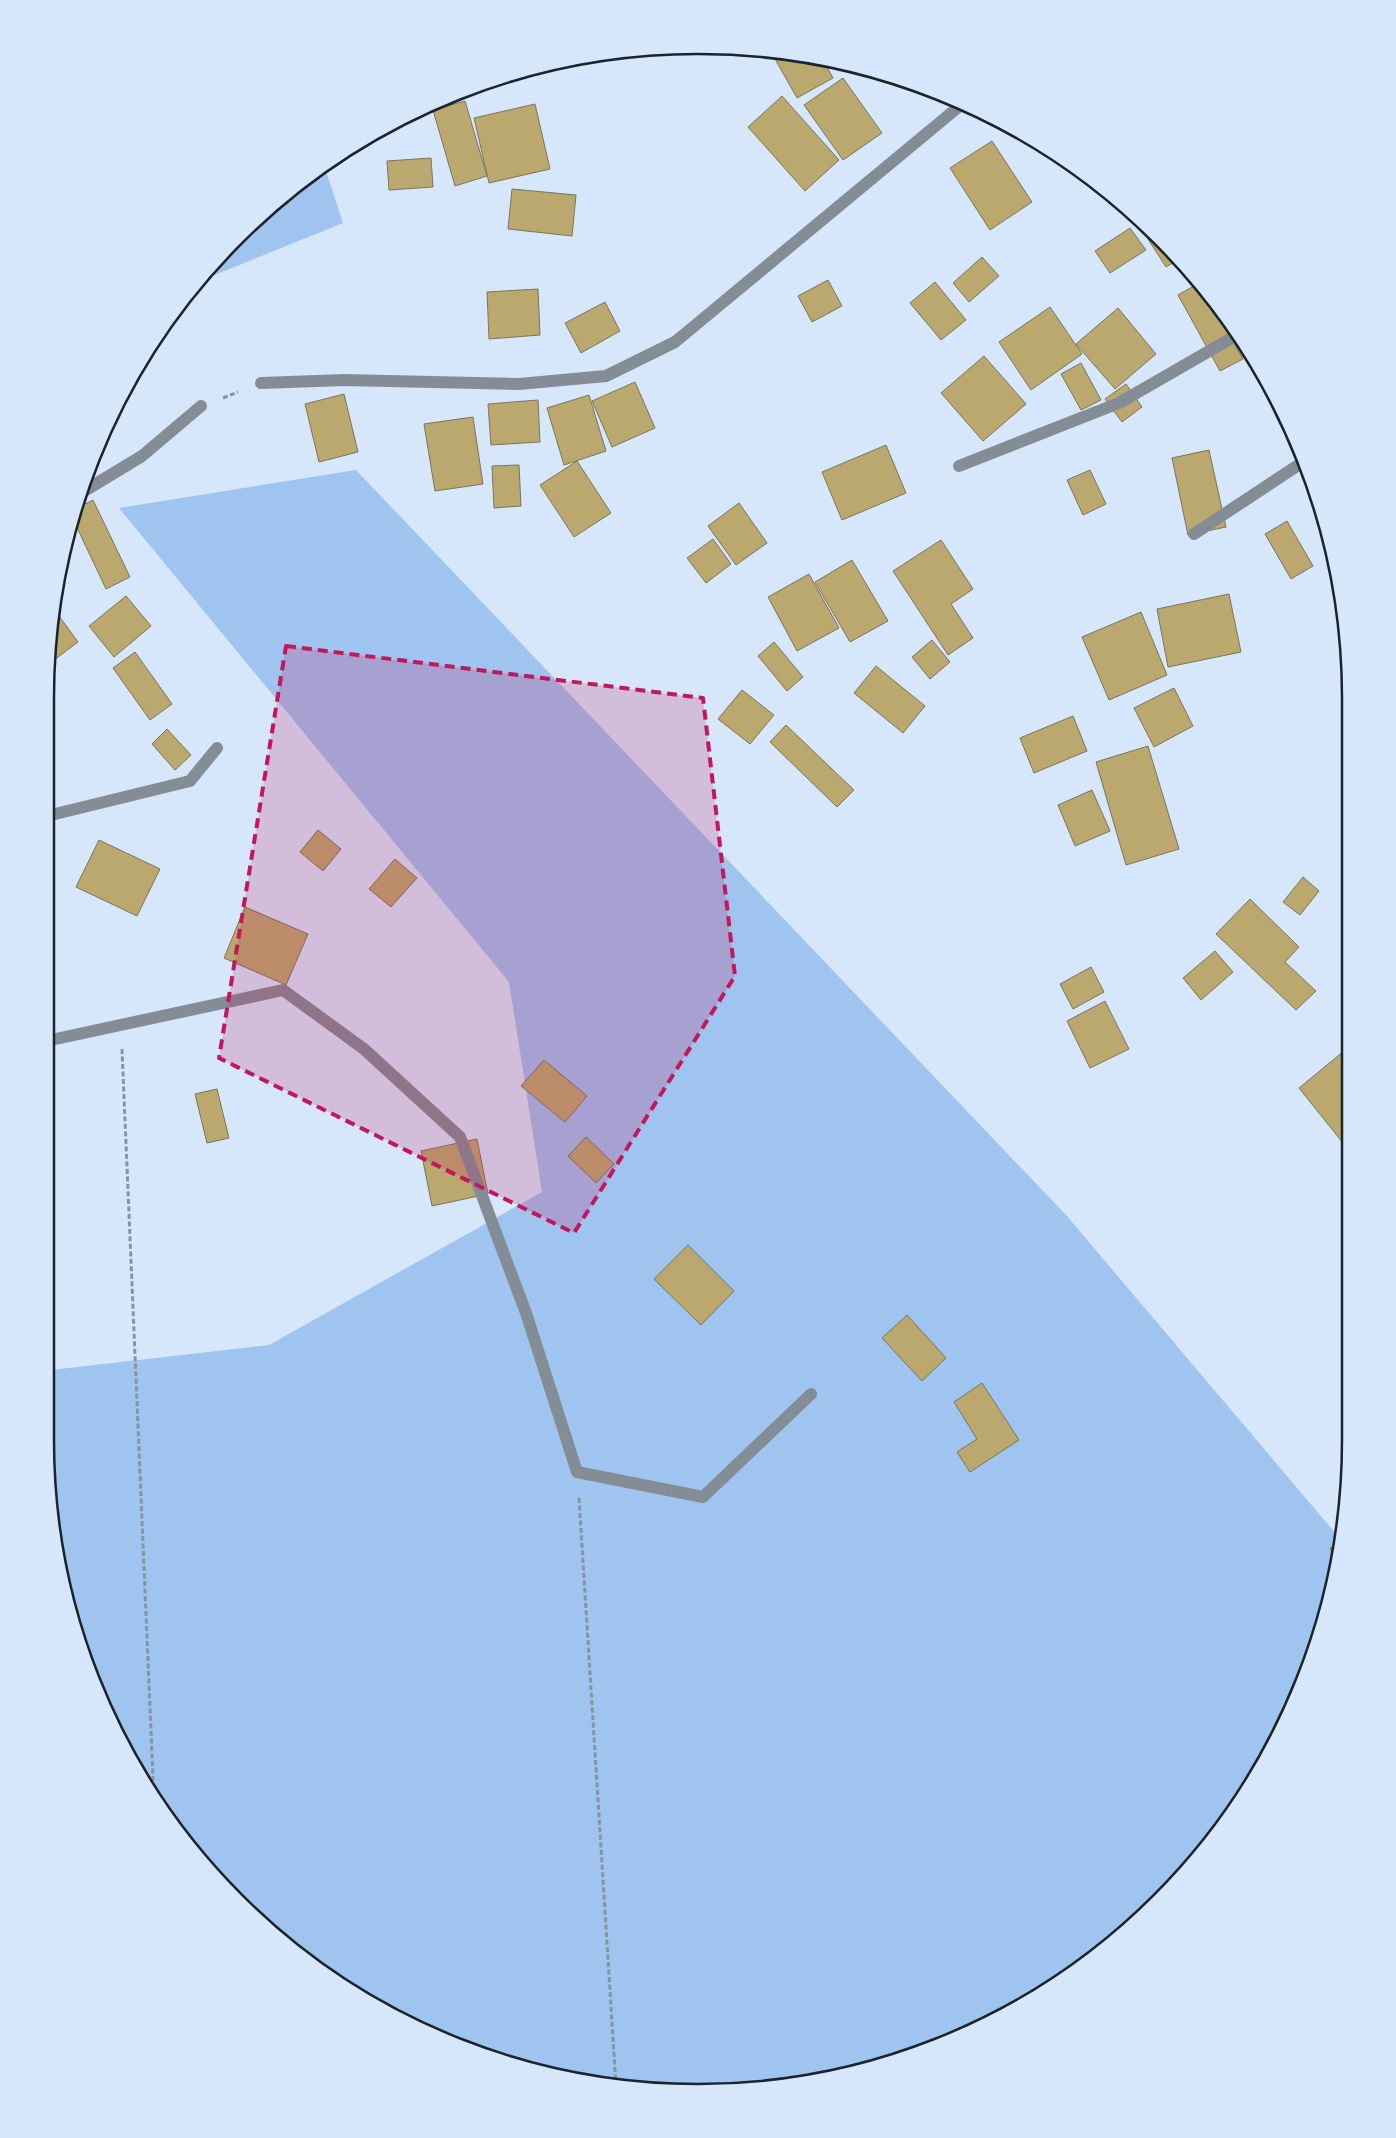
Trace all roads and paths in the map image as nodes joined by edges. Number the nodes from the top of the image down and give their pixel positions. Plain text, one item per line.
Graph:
1 (957, 108) edge
2 (1233, 338) edge
3 (260, 383) joint
4 (201, 406) joint
5 (1298, 465) edge
6 (959, 466) dead end
7 (89, 488) edge
8 (1194, 534) dead end
9 (217, 748) dead end
10 (54, 814) edge
11 (121, 1025) junction
12 (54, 1039) edge
13 (811, 1394) dead end
14 (577, 1472) junction
15 (153, 1784) edge
16 (616, 2079) edge

1 - 3 street
2 - 6 street
3 - 4 path
4 - 7 street
5 - 8 street
9 - 10 street
11 - 12 street
11 - 14 street
11 - 15 path
13 - 14 street
14 - 16 path

